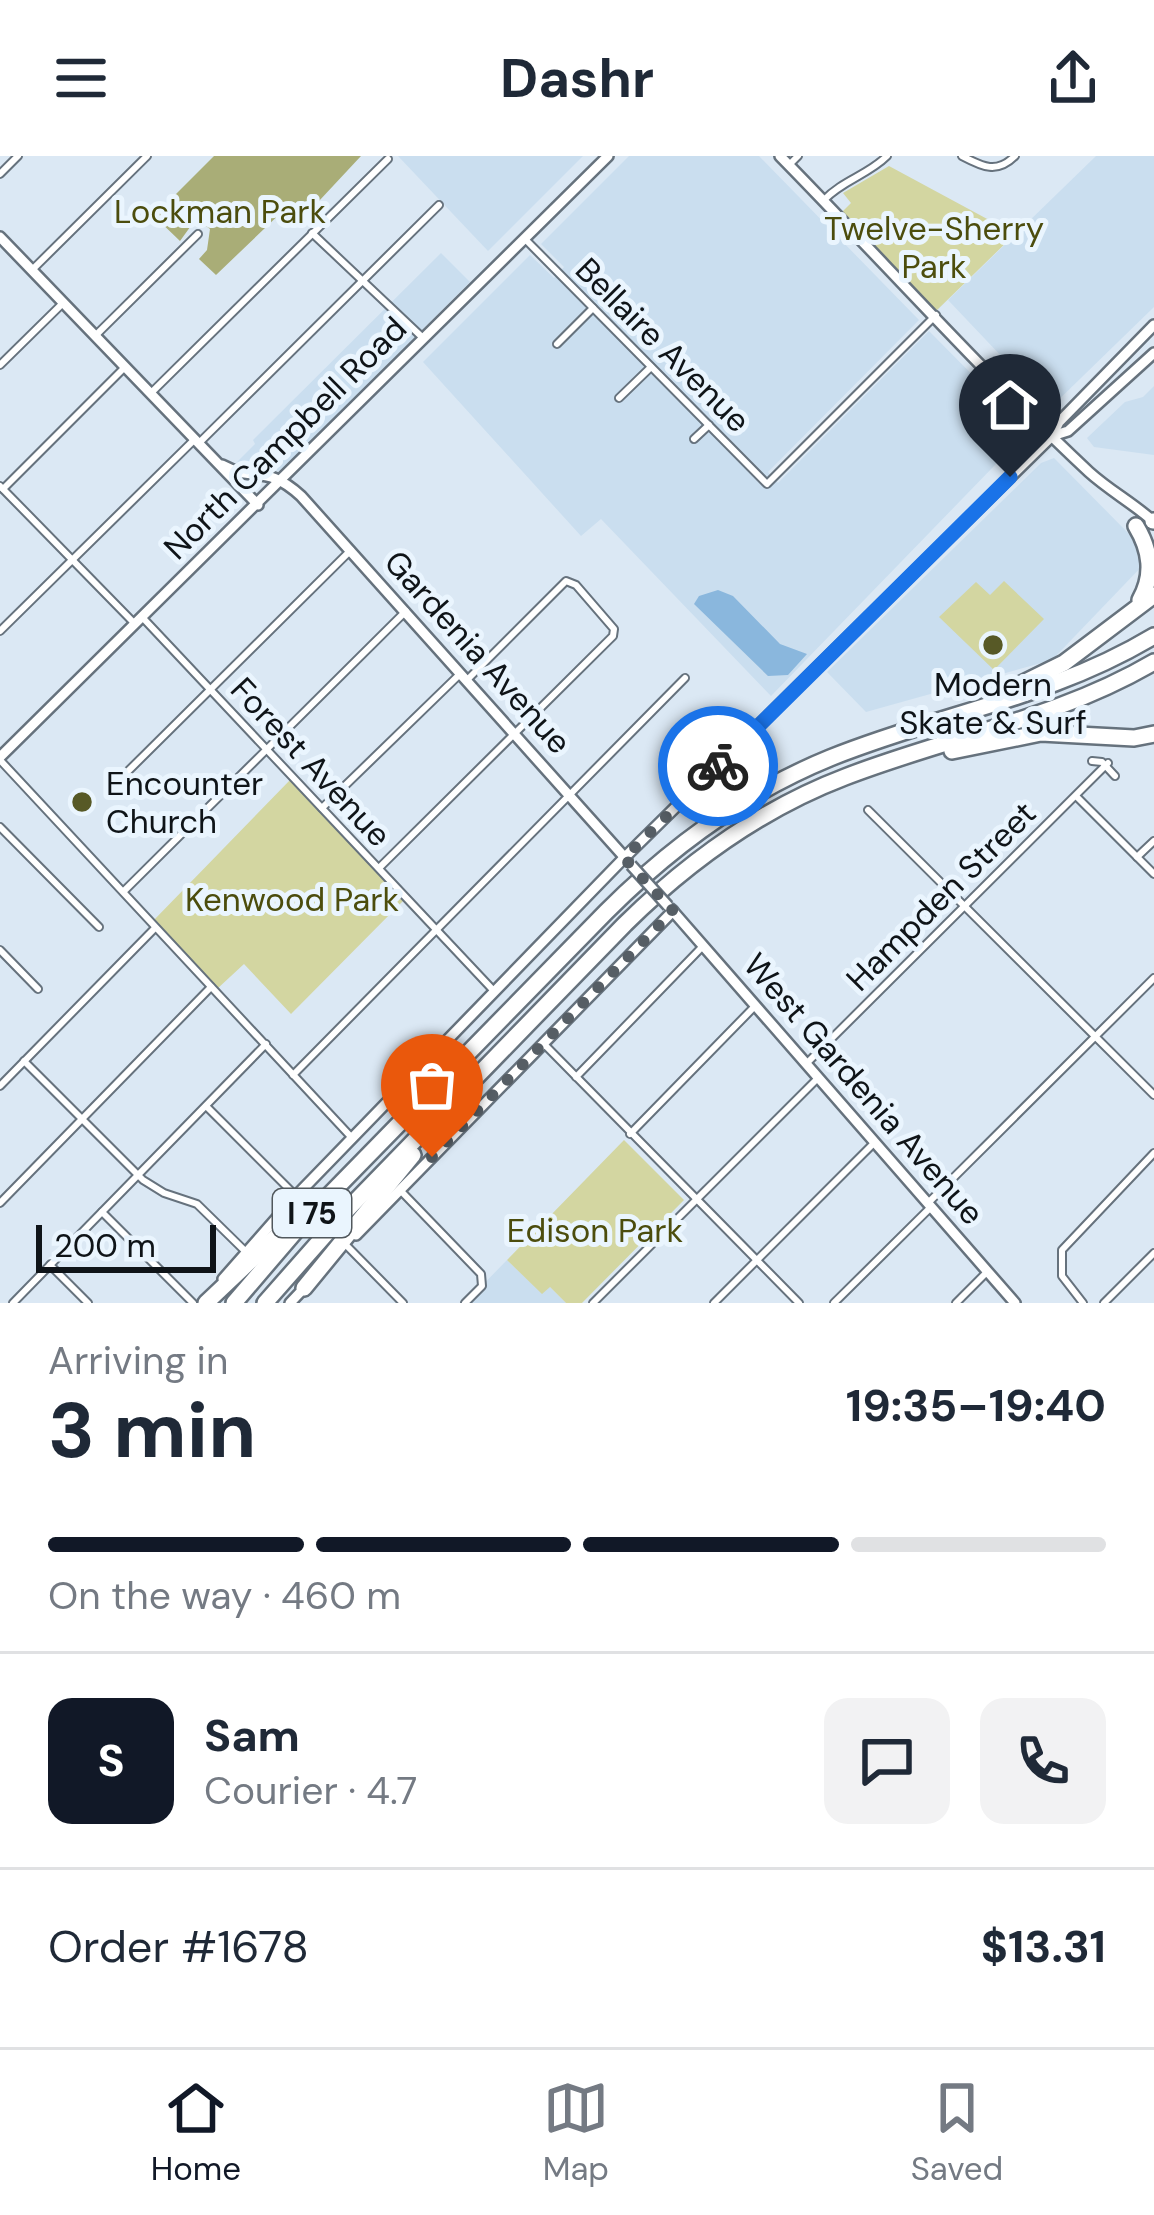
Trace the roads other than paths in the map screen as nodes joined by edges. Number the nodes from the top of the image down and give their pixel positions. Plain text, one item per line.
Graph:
1 (18, 156) edge
2 (147, 156) edge
3 (608, 156) edge
4 (798, 156) edge
5 (887, 156) edge
6 (962, 156) edge
7 (1015, 156) edge
8 (388, 159) edge
9 (785, 160) edge
10 (0, 174) edge
11 (824, 200) junction
12 (440, 205) dead end
13 (312, 233) junction
14 (198, 234) dead end
15 (0, 237) edge
16 (525, 239) junction
17 (32, 270) junction
18 (363, 280) junction
19 (64, 302) junction
20 (593, 308) junction
21 (936, 315) junction
22 (1154, 325) edge
23 (96, 335) junction
24 (424, 340) junction
25 (557, 344) dead end
26 (1154, 353) edge
27 (0, 364) edge
28 (127, 366) junction
29 (651, 367) junction
30 (152, 392) junction
31 (620, 398) dead end
32 (709, 424) junction
33 (1052, 436) junction
34 (694, 439) dead end
35 (198, 440) junction
36 (222, 465) junction
37 (283, 480) junction
38 (1, 489) edge
39 (1120, 500) junction
40 (258, 505) junction
41 (1154, 521) edge
42 (1136, 526) junction
43 (1154, 545) edge
44 (351, 550) junction
45 (72, 560) junction
46 (1154, 595) edge
47 (406, 611) junction
48 (1130, 611) junction
49 (138, 620) junction
50 (0, 632) edge
51 (1154, 636) edge
52 (1154, 662) edge
53 (464, 676) junction
54 (685, 678) dead end
55 (210, 689) junction
56 (515, 734) junction
57 (1154, 734) edge
58 (894, 735) junction
59 (266, 749) junction
60 (902, 758) junction
61 (0, 759) edge
62 (1092, 761) dead end
63 (1107, 765) junction
64 (1114, 776) dead end
65 (112, 788) dead end
66 (569, 795) junction
67 (1076, 796) junction
68 (322, 808) junction
69 (868, 810) dead end
70 (0, 827) edge
71 (1154, 841) edge
72 (1137, 857) junction
73 (628, 861) junction
74 (379, 868) junction
75 (1154, 874) edge
76 (124, 891) junction
77 (965, 906) junction
78 (670, 908) junction
79 (99, 927) dead end
80 (155, 928) junction
81 (435, 928) junction
82 (703, 946) junction
83 (0, 950) edge
84 (1154, 978) edge
85 (211, 987) junction
86 (38, 989) dead end
87 (495, 992) junction
88 (756, 1005) junction
89 (1095, 1036) junction
90 (543, 1042) junction
91 (266, 1044) junction
92 (24, 1061) junction
93 (807, 1063) junction
94 (293, 1075) junction
95 (576, 1077) junction
96 (819, 1077) junction
97 (0, 1086) edge
98 (1154, 1095) edge
99 (454, 1100) junction
100 (206, 1106) junction
101 (82, 1119) junction
102 (396, 1128) junction
103 (630, 1135) junction
104 (353, 1138) junction
105 (875, 1142) junction
106 (1154, 1153) edge
107 (138, 1174) junction
108 (400, 1190) junction
109 (296, 1196) junction
110 (696, 1200) junction
111 (0, 1203) edge
112 (930, 1205) junction
113 (102, 1212) junction
114 (346, 1245) junction
115 (245, 1251) junction
116 (1154, 1253) edge
117 (757, 1260) junction
118 (50, 1265) junction
119 (988, 1272) junction
120 (296, 1298) edge
121 (13, 1303) edge
122 (88, 1303) edge
123 (193, 1303) edge
124 (206, 1303) edge
125 (234, 1303) edge
126 (265, 1303) edge
127 (403, 1303) edge
128 (465, 1303) edge
129 (593, 1303) edge
130 (714, 1303) edge
131 (800, 1303) edge
132 (835, 1303) edge
133 (956, 1303) edge
134 (1015, 1303) edge
135 (1083, 1303) edge
136 (1104, 1303) edge

1 - 10 street
2 - 17 street
3 - 16 main road, North Campbell Road
4 - 9 street
5 - 11 street
6 - 7 street
8 - 13 street
9 - 11 main road
11 - 21 main road
12 - 18 street
13 - 18 street
13 - 30 street
14 - 23 street
15 - 17 main road
16 - 20 street, Bellaire Avenue
16 - 24 main road, North Campbell Road
17 - 19 main road
18 - 24 street
18 - 35 street
19 - 23 main road
19 - 27 street
20 - 25 street
20 - 29 street, Bellaire Avenue
21 - 32 street, Bellaire Avenue
21 - 33 main road
22 - 33 main road
23 - 28 main road
24 - 37 main road, North Campbell Road
26 - 33 main road
28 - 30 main road
28 - 38 street
29 - 31 street
29 - 32 street, Bellaire Avenue
30 - 35 main road
32 - 34 street
33 - 39 main road
33 - 73 main road
35 - 36 main road
35 - 45 street
36 - 37 main road
36 - 40 main road
37 - 40 main road, North Campbell Road
37 - 44 main road, Gardenia Avenue
38 - 45 street, Forest Avenue
39 - 41 main road
39 - 42 main road
40 - 49 main road, North Campbell Road
42 - 43 main road
42 - 48 highway
44 - 47 main road, Gardenia Avenue
44 - 55 street
45 - 49 street, Forest Avenue
45 - 50 street
46 - 48 highway
47 - 53 main road, Gardenia Avenue
47 - 59 street
48 - 58 highway
49 - 55 street, Forest Avenue
49 - 61 main road, North Campbell Road
51 - 58 highway, I 75
52 - 60 highway, I 75
53 - 56 main road, Gardenia Avenue
53 - 56 street
53 - 68 street
54 - 66 street
55 - 59 street, Forest Avenue
55 - 65 street
56 - 66 main road, Gardenia Avenue
56 - 74 street
57 - 60 highway
58 - 102 highway, I 75
59 - 68 street, Forest Avenue
59 - 76 street
60 - 99 highway, I 75
61 - 76 street
62 - 63 street
63 - 64 street
63 - 67 street, Hampden Street
66 - 73 main road, Gardenia Avenue
66 - 81 street
67 - 72 street
67 - 77 street, Hampden Street
68 - 74 street, Forest Avenue
69 - 77 street
70 - 79 street
71 - 72 street
72 - 75 street
73 - 78 main road, Gardenia Avenue, bridge
73 - 87 main road
74 - 81 street, Forest Avenue
76 - 80 street
77 - 89 street
77 - 93 street, Hampden Street
78 - 82 main road, West Gardenia Avenue
78 - 90 main road
80 - 85 street
80 - 92 street
81 - 87 street, Forest Avenue
81 - 94 street
82 - 88 main road, West Gardenia Avenue
82 - 95 street
83 - 86 street
84 - 89 street
85 - 91 street
85 - 101 street
87 - 104 main road
88 - 93 main road, West Gardenia Avenue
88 - 103 street
89 - 98 street
89 - 112 street
90 - 95 street
90 - 108 main road
91 - 94 street
91 - 100 street
92 - 97 street
92 - 101 street
93 - 96 main road, West Gardenia Avenue
94 - 104 street
95 - 103 street
96 - 105 main road, West Gardenia Avenue
96 - 110 street
99 - 120 highway
99 - 126 highway, I 75
100 - 107 street
100 - 109 street
101 - 107 street
101 - 111 street
102 - 124 highway
102 - 125 highway, I 75
103 - 110 street
104 - 109 main road
105 - 112 main road, West Gardenia Avenue
105 - 117 street
106 - 135 street
107 - 113 street
107 - 115 street
108 - 114 main road
108 - 128 street
109 - 115 main road
110 - 117 street
110 - 129 street
112 - 119 main road, West Gardenia Avenue
112 - 132 street
113 - 118 street
113 - 123 street
114 - 120 main road
114 - 127 street
115 - 124 main road
116 - 136 street
117 - 130 street
117 - 131 street
118 - 121 street
118 - 122 street
119 - 133 street
119 - 134 main road, West Gardenia Avenue

